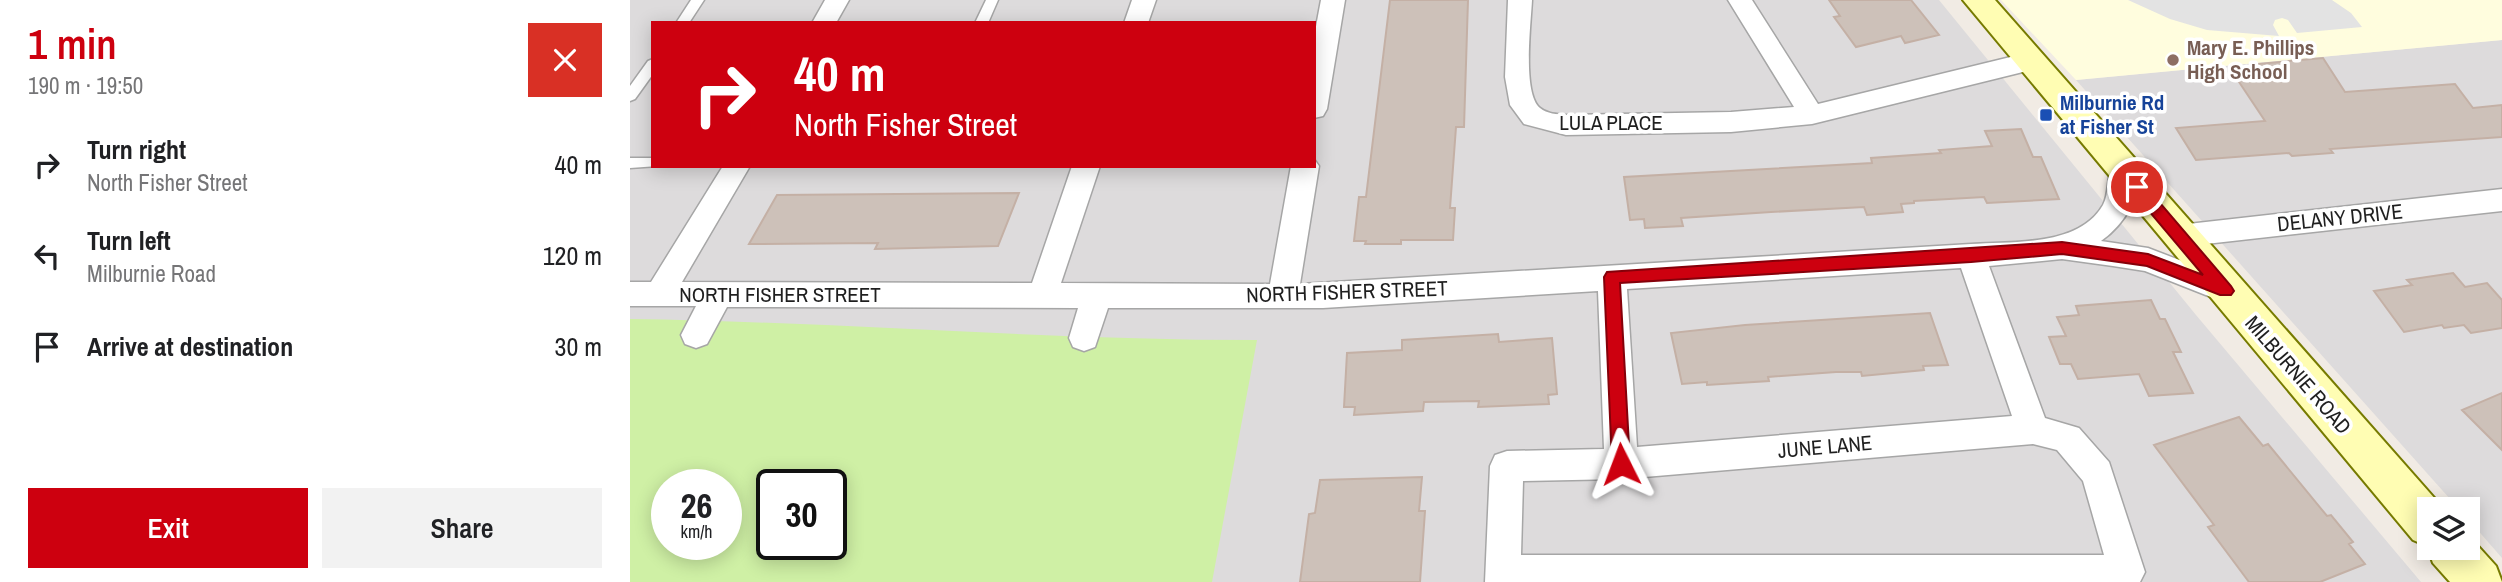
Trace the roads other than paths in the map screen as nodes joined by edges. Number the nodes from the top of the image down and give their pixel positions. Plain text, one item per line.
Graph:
1 (698, 0) edge
2 (838, 0) edge
3 (992, 0) edge
4 (1144, 0) edge
5 (1332, 0) edge
6 (1520, 0) edge
7 (1740, 0) edge
8 (1978, 0) edge
9 (683, 21) edge
10 (825, 21) edge
11 (982, 21) edge
12 (1137, 21) edge
13 (2031, 61) junction
14 (651, 67) edge
15 (630, 96) edge
16 (1316, 97) edge
17 (1812, 115) junction
18 (630, 163) edge
19 (651, 163) edge
20 (736, 168) edge
21 (1085, 168) edge
22 (1305, 168) edge
23 (2123, 170) junction
24 (2502, 200) edge
25 (2179, 236) junction
26 (2062, 248) junction
27 (1971, 256) junction
28 (1612, 277) junction
29 (2226, 291) junction
30 (644, 294) edge
31 (718, 294) junction
32 (1042, 296) junction
33 (1097, 296) junction
34 (1283, 297) junction
35 (696, 335) dead end
36 (1084, 338) dead end
37 (2033, 429) junction
38 (1621, 464) junction
39 (2417, 511) edge
40 (2460, 560) edge
41 (1503, 577) edge
42 (2480, 582) edge

1 - 9 lane
2 - 10 street
3 - 11 lane
4 - 12 street
5 - 16 street
6 - 17 street, LULA PLACE
7 - 17 street
8 - 13 street, MILBURNIE ROAD
13 - 17 street, LULA PLACE
13 - 23 street, MILBURNIE ROAD
14 - 15 lane
18 - 19 lane
20 - 30 street
21 - 32 street
22 - 34 street
23 - 25 street, MILBURNIE ROAD
23 - 26 street, NORTH FISHER STREET
24 - 25 street, DELANY DRIVE
25 - 29 street, MILBURNIE ROAD
26 - 27 street, NORTH FISHER STREET
26 - 29 street, NORTH FISHER STREET
27 - 28 street, NORTH FISHER STREET
27 - 37 street
28 - 34 street, NORTH FISHER STREET
28 - 38 street
29 - 39 street, MILBURNIE ROAD
30 - 31 street, NORTH FISHER STREET
31 - 32 street, NORTH FISHER STREET
31 - 35 street
32 - 33 street, NORTH FISHER STREET
33 - 34 street, NORTH FISHER STREET
33 - 36 street
37 - 38 street, JUNE LANE
37 - 41 street, JUNE LANE
38 - 41 street, JUNE LANE
40 - 42 street

